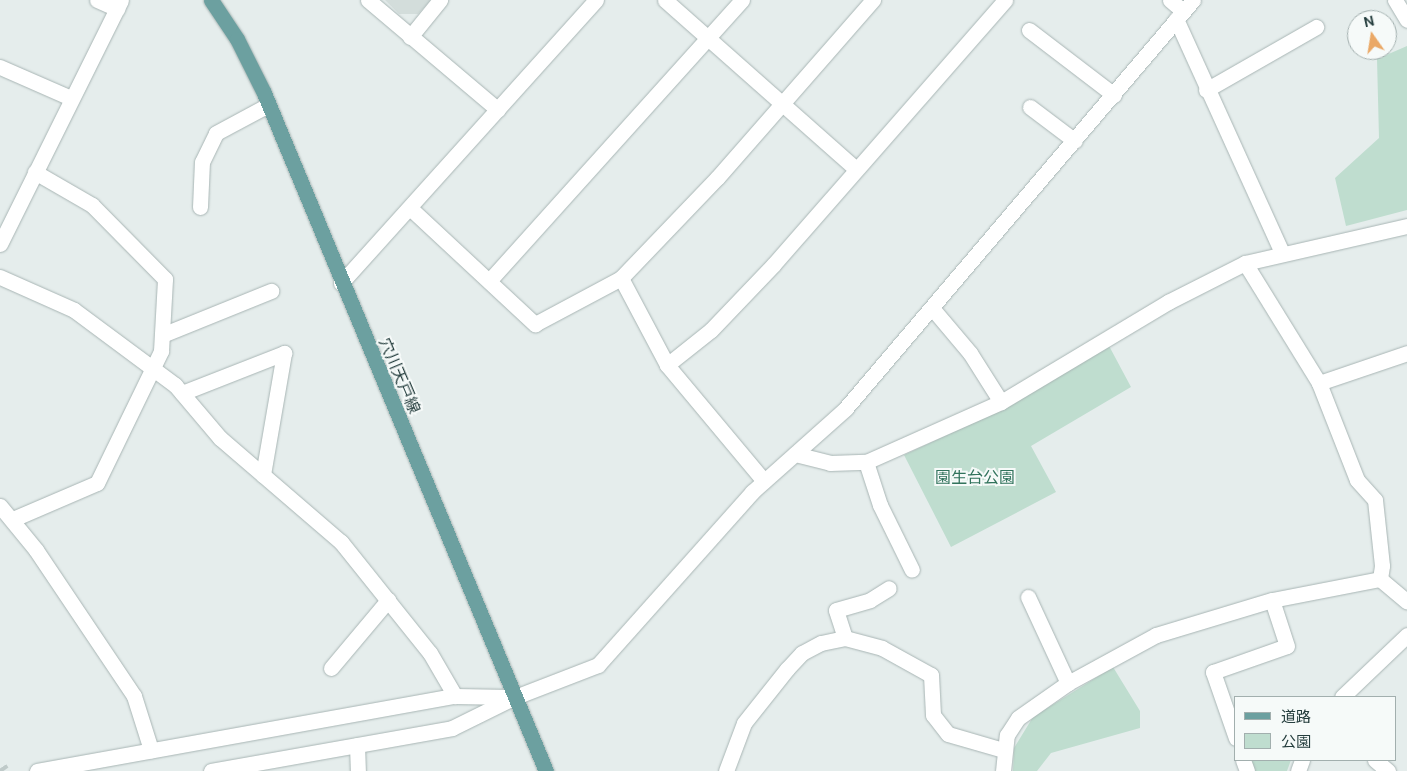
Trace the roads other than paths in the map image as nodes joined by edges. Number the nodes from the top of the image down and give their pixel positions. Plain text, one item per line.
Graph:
1 (97, 0) edge
2 (210, 0) edge
3 (368, 0) edge
4 (440, 0) edge
5 (596, 0) edge
6 (665, 0) edge
7 (742, 0) edge
8 (874, 0) edge
9 (1005, 0) edge
10 (1170, 0) edge
11 (1395, 0) edge
12 (119, 4) edge
13 (1184, 10) edge
14 (1407, 20) edge
15 (1316, 27) dead end
16 (1029, 30) dead end
17 (410, 37) junction
18 (708, 38) junction
19 (0, 67) edge
20 (1206, 90) junction
21 (1114, 95) junction
22 (71, 98) junction
23 (782, 102) junction
24 (268, 105) junction
25 (1030, 107) dead end
26 (498, 110) junction
27 (1075, 141) junction
28 (856, 168) junction
29 (35, 172) junction
30 (200, 207) dead end
31 (410, 208) junction
32 (1407, 226) edge
33 (0, 244) edge
34 (1282, 253) junction
35 (1245, 263) junction
36 (0, 277) edge
37 (621, 278) junction
38 (489, 281) junction
39 (341, 283) junction
40 (271, 291) dead end
41 (932, 308) junction
42 (162, 335) junction
43 (1407, 354) edge
44 (667, 365) junction
45 (153, 370) junction
46 (1318, 384) junction
47 (182, 393) junction
48 (1001, 402) junction
49 (795, 454) junction
50 (866, 462) junction
51 (263, 475) junction
52 (764, 481) junction
53 (4, 512) edge
54 (912, 570) dead end
55 (1380, 579) junction
56 (889, 588) dead end
57 (1028, 597) dead end
58 (388, 600) junction
59 (1272, 600) junction
60 (1407, 602) edge
61 (1407, 634) edge
62 (845, 638) junction
63 (330, 668) dead end
64 (1068, 684) junction
65 (455, 696) junction
66 (1343, 696) edge
67 (515, 697) junction
68 (1234, 732) edge
69 (358, 745) junction
70 (151, 750) junction
71 (1003, 750) junction
72 (1376, 761) edge
73 (37, 771) edge
74 (211, 771) edge
75 (358, 771) edge
76 (546, 771) edge
77 (726, 771) edge
78 (1003, 771) edge
79 (1388, 771) edge

1 - 12 street
2 - 24 main road, 穴川天戸線
3 - 17 street
4 - 17 street
5 - 26 street
6 - 18 street
7 - 18 street
8 - 23 street
9 - 28 street
10 - 13 street
11 - 14 street
12 - 22 street
13 - 20 street
13 - 21 street
15 - 20 street
16 - 21 street
17 - 26 street
18 - 23 street
18 - 38 street
19 - 22 street
20 - 34 street
21 - 27 street
22 - 29 street
23 - 28 street
23 - 37 street
24 - 30 street
24 - 39 main road, 穴川天戸線
25 - 27 street
26 - 31 street
27 - 41 street
28 - 44 street
29 - 33 street
29 - 42 street
31 - 38 street
31 - 39 street
32 - 34 street
34 - 35 street
35 - 46 street
35 - 48 street
36 - 45 street
37 - 38 street
37 - 44 street
39 - 67 main road, 穴川天戸線
40 - 42 street
41 - 48 street
41 - 49 street
42 - 45 street
43 - 46 street
44 - 52 street
45 - 47 street
45 - 53 street
46 - 55 street
47 - 51 street
47 - 51 street
48 - 50 street
49 - 50 street
49 - 52 street
50 - 54 street
51 - 58 street
52 - 67 street
53 - 70 street
55 - 59 street
55 - 60 street
56 - 62 street
57 - 64 street
58 - 63 street
58 - 65 street
59 - 64 street
59 - 68 street
61 - 66 street
62 - 71 street
62 - 77 street
64 - 71 street
65 - 67 street
65 - 70 street
67 - 69 street
67 - 76 main road, 穴川天戸線
69 - 74 street
69 - 75 street
70 - 73 street
71 - 78 street
72 - 79 street

